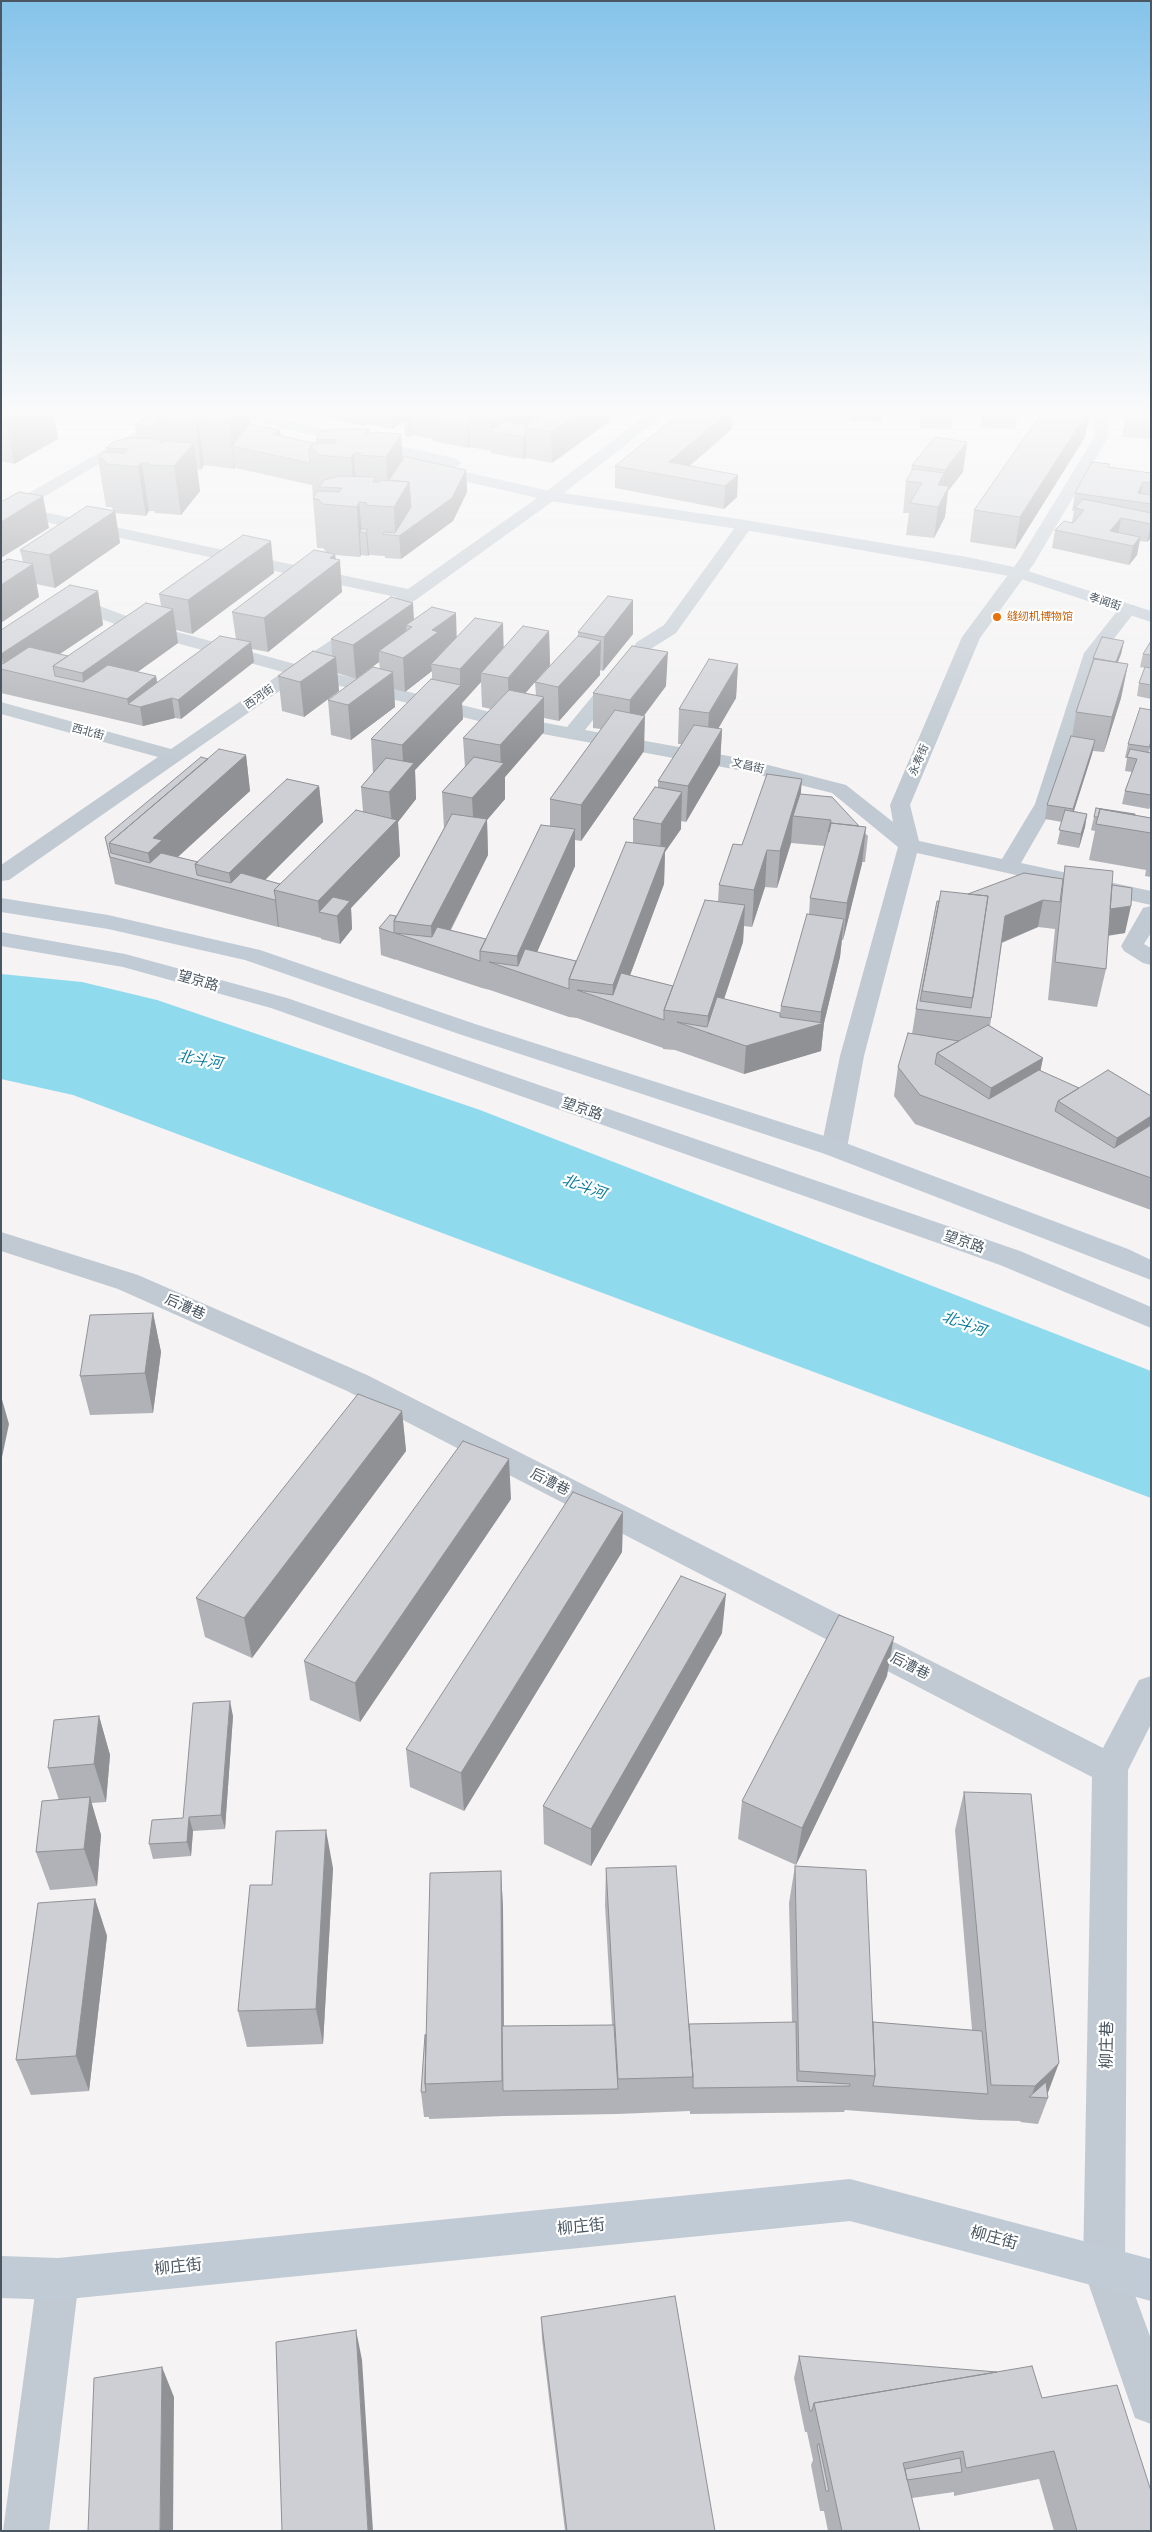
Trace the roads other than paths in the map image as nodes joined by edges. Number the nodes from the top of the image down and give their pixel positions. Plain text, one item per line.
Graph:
1 (78, 526) edge
2 (508, 526) edge
3 (744, 526) edge
4 (752, 526) edge
5 (804, 526) edge
6 (1048, 526) edge
7 (1023, 567) junction
8 (1103, 584) dead end
9 (411, 595) junction
10 (1128, 609) junction
11 (56, 612) edge
12 (1151, 617) edge
13 (298, 670) junction
14 (1, 708) edge
15 (572, 733) junction
16 (175, 756) junction
17 (909, 845) junction
18 (1009, 866) junction
19 (1, 875) edge
20 (1151, 898) edge
21 (1, 905) edge
22 (1151, 913) edge
23 (1, 939) edge
24 (1151, 958) edge
25 (834, 1148) junction
26 (1, 1241) edge
27 (1151, 1271) edge
28 (1151, 1318) edge
29 (1151, 1690) edge
30 (1110, 1769) junction
31 (1104, 2268) junction
32 (1, 2277) edge
33 (58, 2279) junction
34 (1151, 2280) edge
35 (1151, 2402) edge
36 (26, 2531) edge

1 - 9 street
2 - 9 street, 西河街
3 - 15 street
4 - 7 street, 孝闻街
5 - 7 street, 孝闻街
6 - 7 street, 永寿街
7 - 8 street, 孝闻街
7 - 10 street, 孝闻街
7 - 17 street, 永寿街
9 - 13 street, 西河街
10 - 12 street, 孝闻街
10 - 18 street
11 - 13 street, 文昌街
13 - 15 street, 文昌街
13 - 16 street, 西河街
14 - 16 street, 西北街
15 - 17 street, 文昌街
16 - 19 street, 西河街
17 - 18 street, 文昌街
17 - 25 street, 永寿街
18 - 20 street, 文昌街
21 - 25 street
22 - 24 street
23 - 28 street, 望京路
25 - 27 street
26 - 30 street, 后漕巷
29 - 30 street, 柳庄巷
30 - 31 street, 柳庄巷
31 - 33 street, 柳庄街
31 - 34 street, 柳庄街
31 - 35 street, 柳庄巷
32 - 33 street, 柳庄街
33 - 36 street

